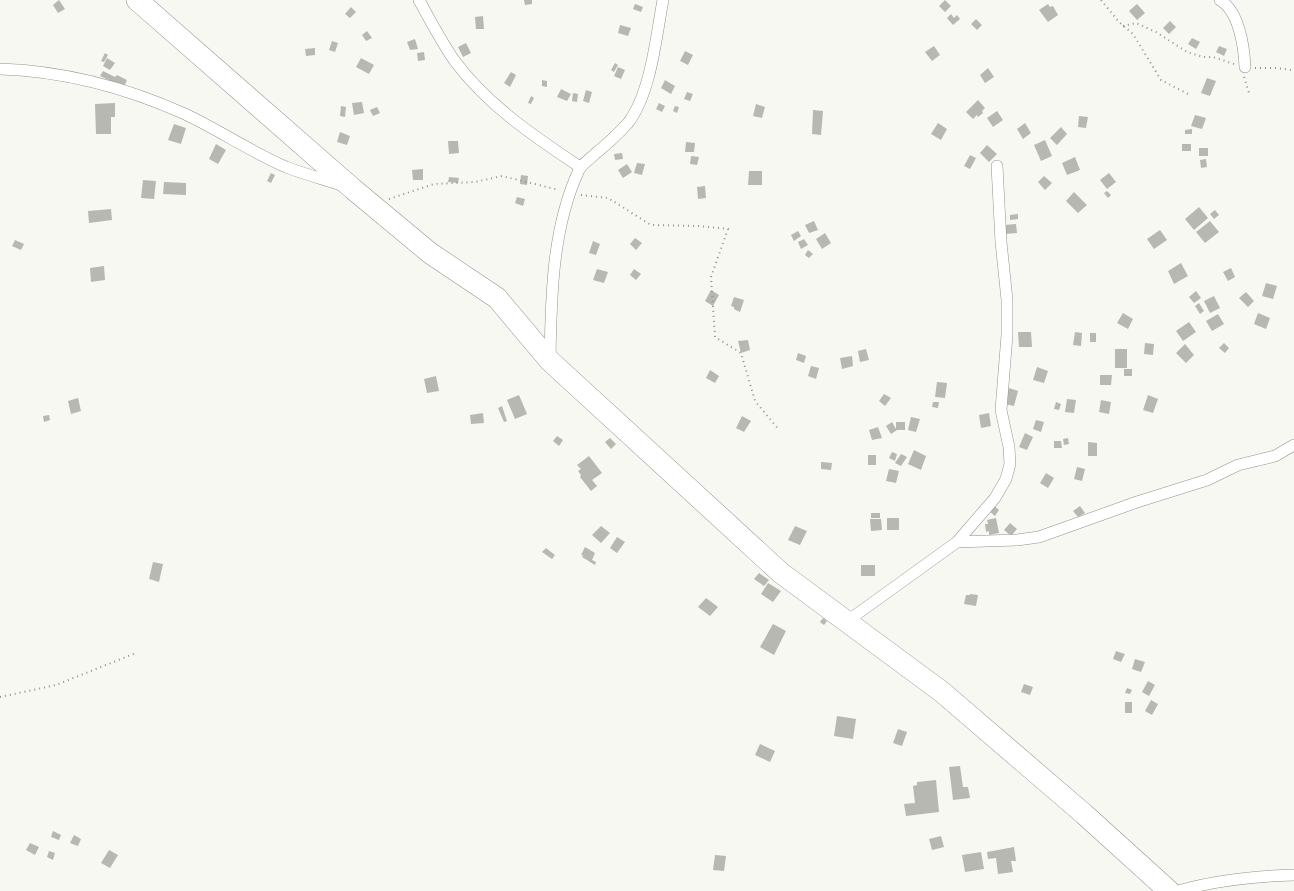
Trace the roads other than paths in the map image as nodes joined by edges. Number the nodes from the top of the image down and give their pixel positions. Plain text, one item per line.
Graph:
1 (137, 0) edge
2 (419, 0) edge
3 (663, 0) edge
4 (1220, 0) edge
5 (1245, 67) road end
6 (0, 69) edge
7 (997, 166) dead end
8 (580, 168) junction
9 (353, 189) junction
10 (550, 361) junction
11 (1294, 445) edge
12 (957, 542) junction
13 (846, 622) junction
14 (1294, 875) edge
15 (1169, 891) edge
16 (1178, 891) edge

1 - 9 highway
2 - 8 street
3 - 8 street
4 - 5 street
6 - 9 street
7 - 12 street
8 - 10 street
9 - 10 highway
10 - 13 highway
11 - 12 street
12 - 13 street
13 - 15 highway
14 - 16 street

